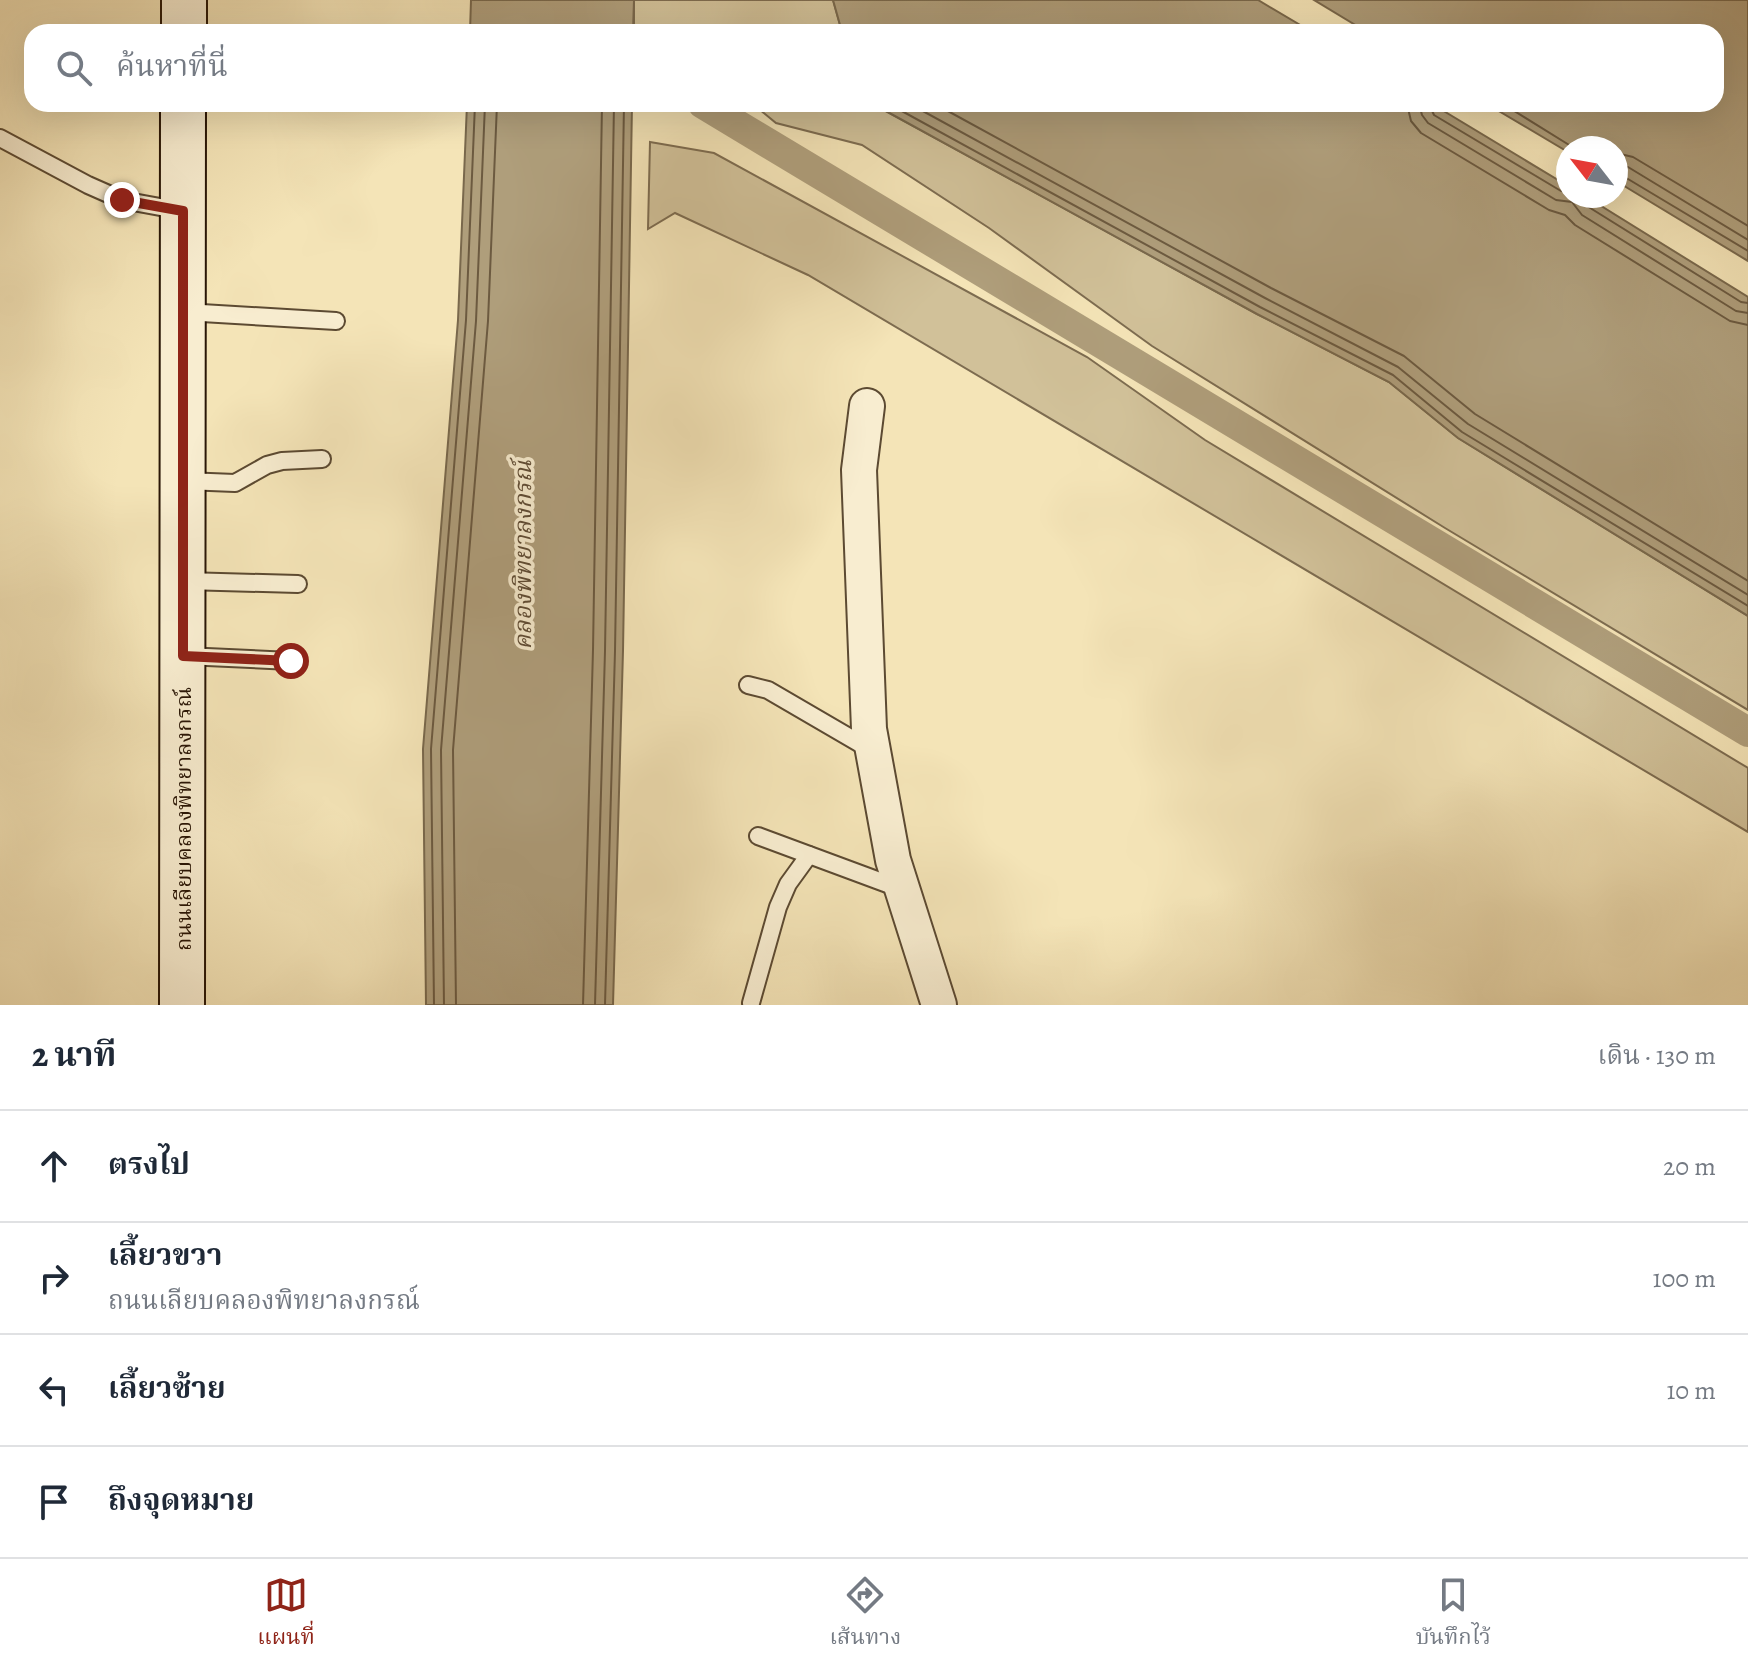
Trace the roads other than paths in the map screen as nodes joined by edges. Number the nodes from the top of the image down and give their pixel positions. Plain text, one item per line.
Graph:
1 (184, 0) edge
2 (184, 24) edge
3 (183, 112) edge
4 (0, 138) edge
5 (183, 211) junction
6 (183, 312) junction
7 (336, 321) dead end
8 (867, 406) dead end
9 (322, 459) dead end
10 (183, 481) junction
11 (183, 581) junction
12 (298, 584) dead end
13 (183, 656) junction
14 (291, 661) dead end
15 (748, 685) dead end
16 (873, 750) junction
17 (758, 836) dead end
18 (809, 855) junction
19 (902, 889) junction
20 (751, 1003) edge
21 (182, 1005) edge
22 (939, 1005) edge

1 - 2 main road
3 - 5 main road, ถนนเลียบคลองพิทยาลงกรณ์
4 - 5 lane
5 - 6 main road, ถนนเลียบคลองพิทยาลงกรณ์
6 - 7 lane
6 - 10 main road, ถนนเลียบคลองพิทยาลงกรณ์
8 - 16 street
9 - 10 lane
10 - 11 main road, ถนนเลียบคลองพิทยาลงกรณ์
11 - 12 lane
11 - 13 main road, ถนนเลียบคลองพิทยาลงกรณ์
13 - 14 lane
13 - 21 main road, ถนนเลียบคลองพิทยาลงกรณ์
15 - 16 lane
16 - 19 street
17 - 18 lane
18 - 19 lane
18 - 20 lane
19 - 22 street

